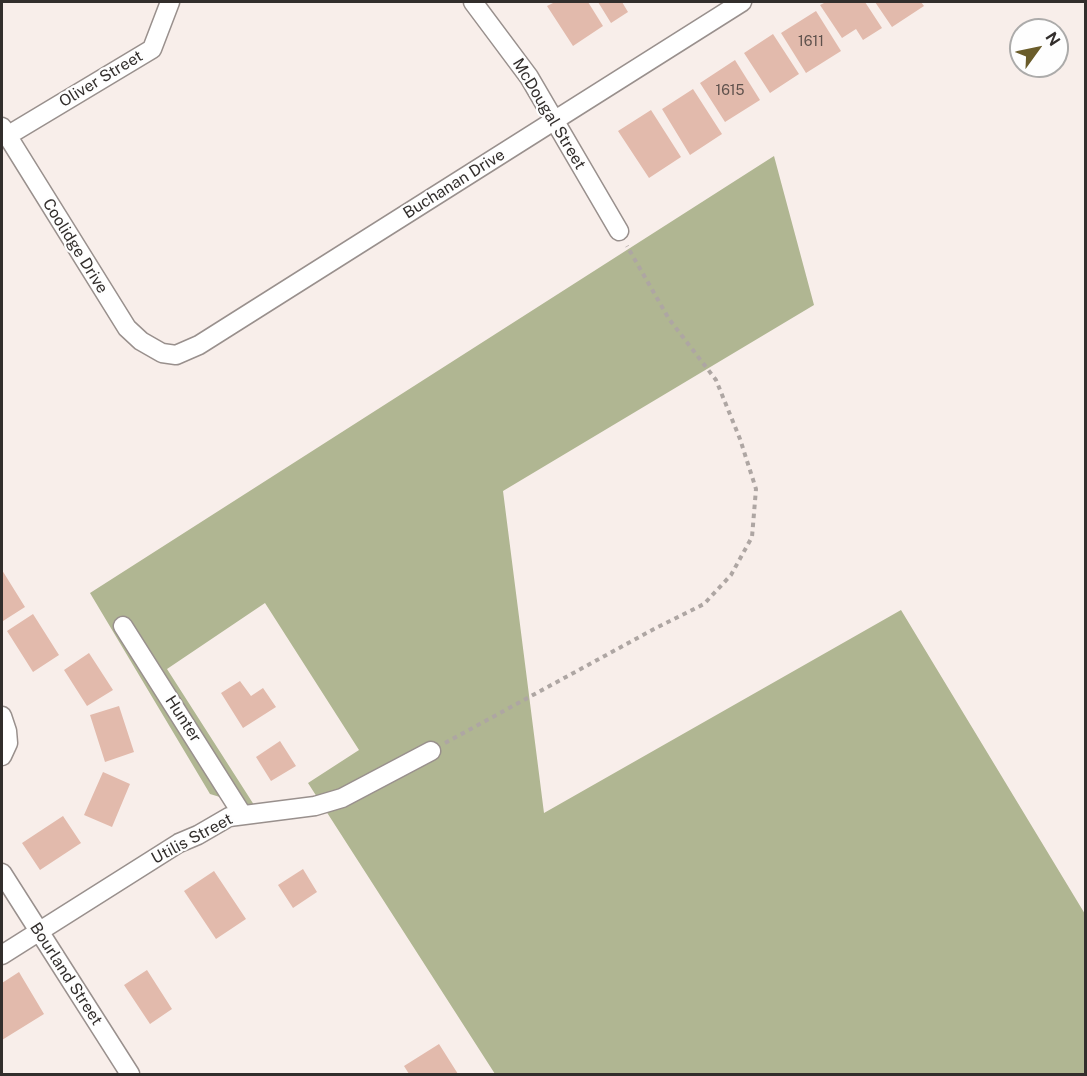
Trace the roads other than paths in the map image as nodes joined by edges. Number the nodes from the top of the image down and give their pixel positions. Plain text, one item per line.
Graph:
1 (170, 2) edge
2 (472, 2) edge
3 (742, 2) edge
4 (554, 120) junction
5 (4, 131) edge
6 (619, 231) road end
7 (162, 353) joint
8 (123, 626) dead end
9 (2, 716) edge
10 (431, 750) road end
11 (2, 756) edge
12 (242, 814) junction
13 (2, 873) edge
14 (40, 932) junction
15 (2, 955) edge
16 (130, 1074) edge

1 - 5 street, Oliver Street
2 - 4 street, McDougal Street
3 - 4 street, Buchanan Drive
4 - 6 street, McDougal Street
4 - 7 street, Buchanan Drive
5 - 7 street, Coolidge Drive
8 - 12 street, Hunter
9 - 11 street
10 - 12 street, Utilis Street
12 - 14 street, Utilis Street
13 - 14 street, Bourland Street
14 - 15 street, Utilis Street
14 - 16 street, Bourland Street

